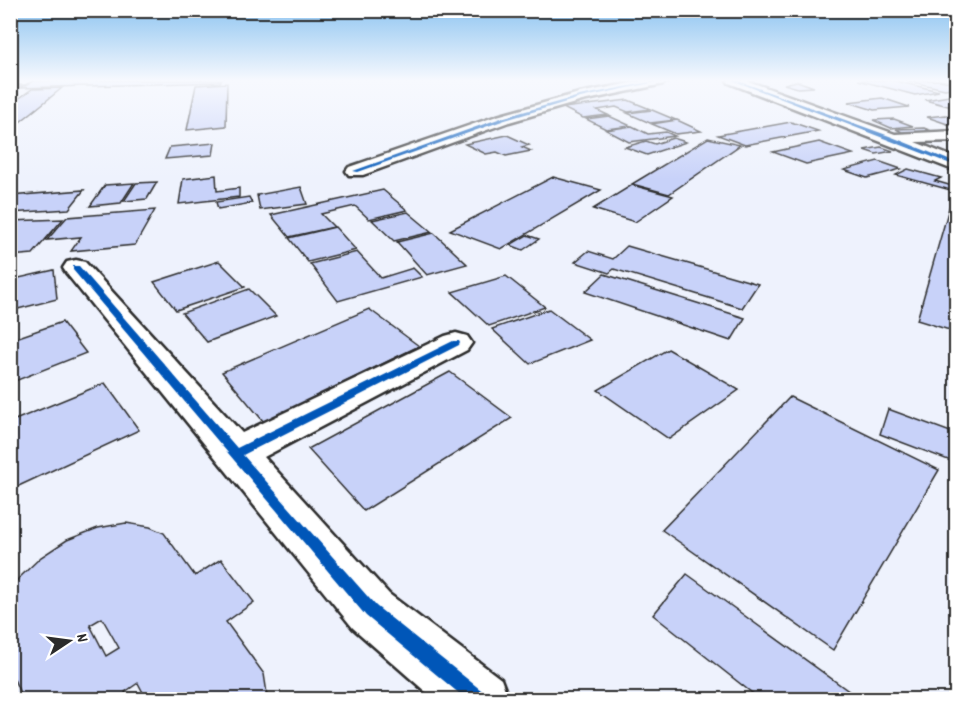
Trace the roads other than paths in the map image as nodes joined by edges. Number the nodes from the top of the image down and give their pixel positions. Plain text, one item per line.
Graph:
1 (523, 113) edge
2 (824, 113) edge
3 (957, 136) edge
4 (890, 138) junction
5 (957, 165) edge
6 (356, 171) dead end
7 (76, 268) dead end
8 (456, 343) dead end
9 (235, 454) junction
10 (480, 699) edge

1 - 6 street
2 - 4 street
3 - 4 street
4 - 5 street
7 - 9 street
8 - 9 street
9 - 10 street

